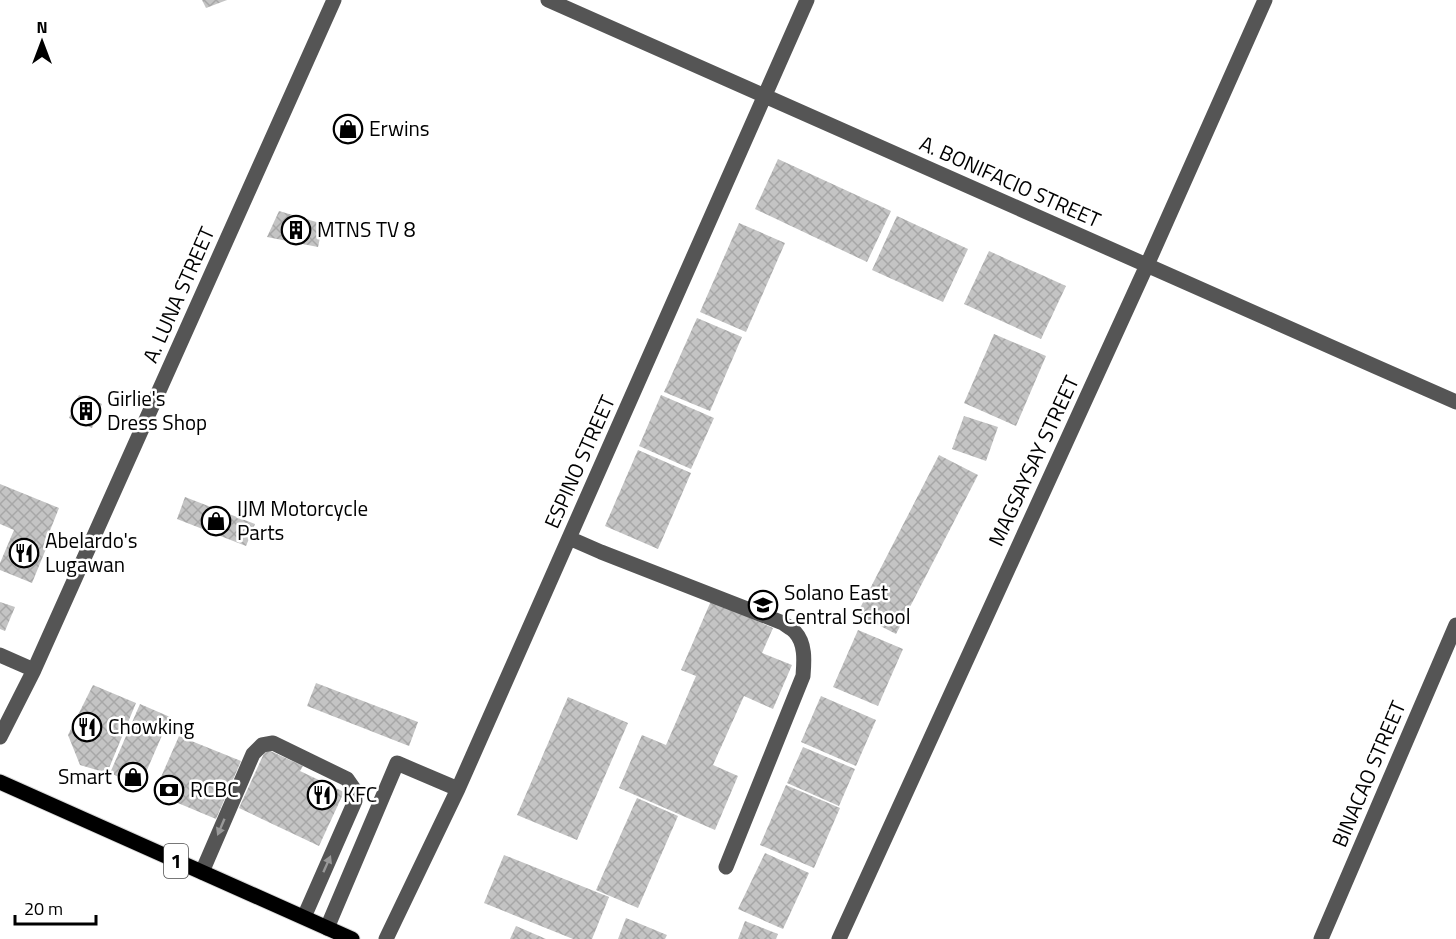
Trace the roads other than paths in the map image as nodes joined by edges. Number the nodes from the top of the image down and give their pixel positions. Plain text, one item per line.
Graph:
1 (334, 0) edge
2 (548, 0) edge
3 (807, 0) edge
4 (1265, 0) edge
5 (763, 98) junction
6 (1147, 265) junction
7 (1456, 402) edge
8 (569, 538) junction
9 (1456, 626) edge
10 (0, 655) edge
11 (34, 670) junction
12 (0, 737) edge
13 (0, 782) edge
14 (458, 789) junction
15 (726, 867) dead end
16 (202, 872) junction
17 (303, 917) junction
18 (327, 928) junction
19 (352, 939) edge
20 (386, 939) edge
21 (839, 939) edge
22 (1321, 939) edge

1 - 11 street, A. LUNA STREET
2 - 5 street, A. BONIFACIO STREET
3 - 5 street, ESPINO STREET
4 - 6 street, MAGSAYSAY STREET
5 - 6 street, A. BONIFACIO STREET
5 - 8 street, ESPINO STREET
6 - 7 street, A. BONIFACIO STREET
6 - 21 street, MAGSAYSAY STREET
8 - 14 street, ESPINO STREET
8 - 15 street
9 - 22 street, BINACAO STREET
10 - 11 street
11 - 12 street, A. LUNA STREET
13 - 16 main road, 1
14 - 18 street
14 - 20 street, ESPINO STREET
16 - 17 main road, 1
17 -> 16 street
17 - 18 main road, 1
18 - 19 main road, 1

